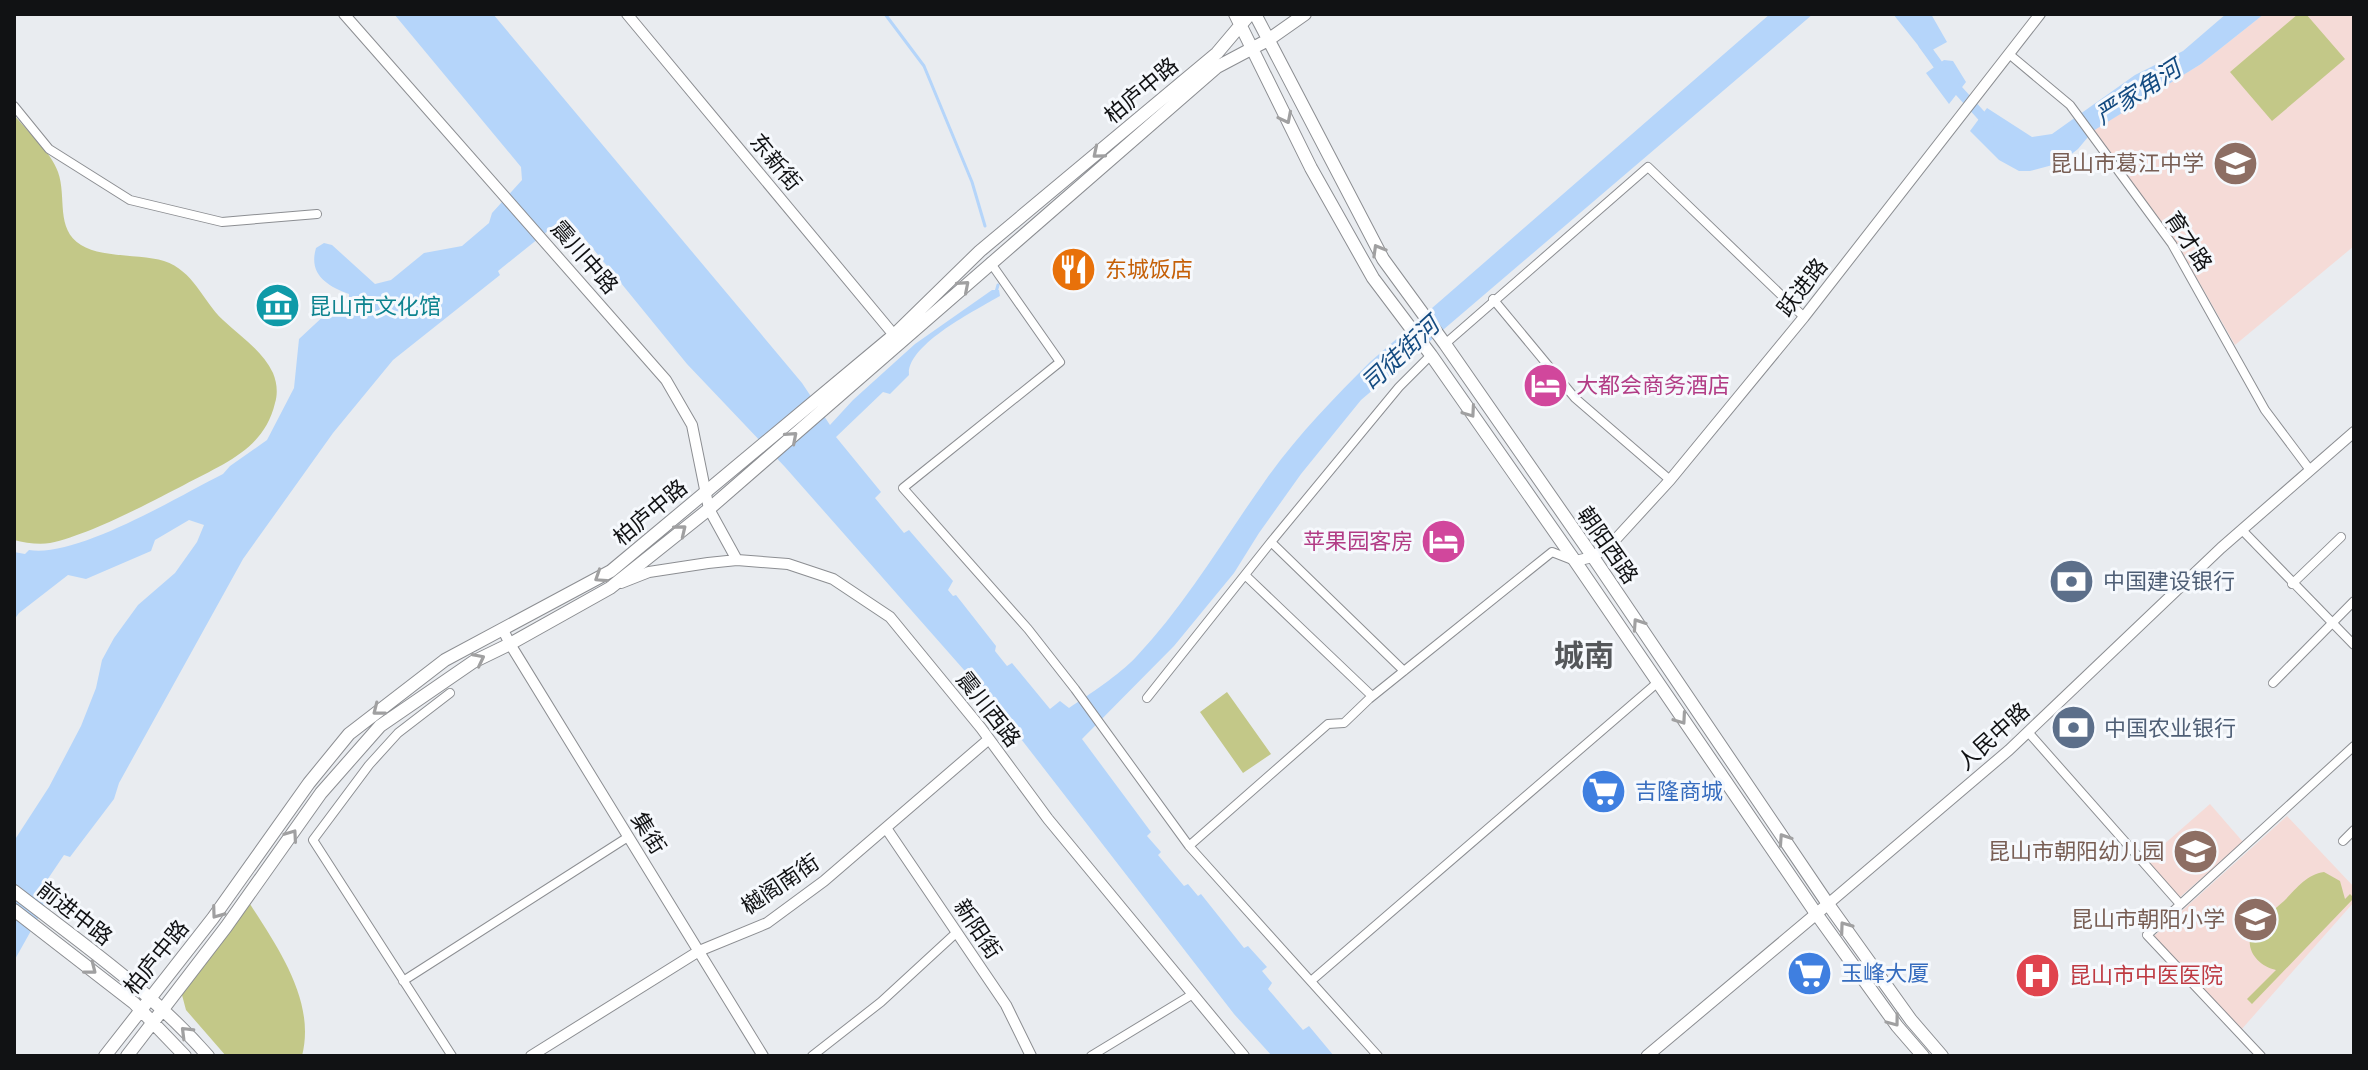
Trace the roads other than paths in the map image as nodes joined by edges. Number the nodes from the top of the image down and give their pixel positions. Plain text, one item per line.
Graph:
1 (344, 14) edge
2 (627, 14) edge
3 (1252, 14) edge
4 (1305, 14) edge
5 (2040, 14) edge
6 (1237, 20) edge
7 (1268, 40) junction
8 (1250, 49) junction
9 (2009, 54) junction
10 (14, 106) edge
11 (317, 214) dead end
12 (990, 262) junction
13 (1493, 299) junction
14 (1804, 317) junction
15 (894, 335) junction
16 (1442, 340) junction
17 (1428, 352) junction
18 (838, 388) junction
19 (2354, 432) edge
20 (2310, 470) junction
21 (1670, 480) junction
22 (704, 493) junction
23 (709, 509) junction
24 (2242, 530) junction
25 (2341, 537) dead end
26 (1271, 542) junction
27 (1593, 557) junction
28 (737, 560) junction
29 (1575, 561) junction
30 (1245, 575) junction
31 (2292, 584) junction
32 (610, 588) junction
33 (2354, 601) edge
34 (2332, 623) junction
35 (503, 630) junction
36 (510, 644) junction
37 (2354, 645) edge
38 (1404, 671) junction
39 (1657, 683) junction
40 (2273, 683) dead end
41 (450, 693) dead end
42 (1372, 696) junction
43 (1147, 698) dead end
44 (2028, 732) junction
45 (989, 739) junction
46 (2354, 746) edge
47 (886, 828) junction
48 (2354, 830) edge
49 (628, 837) junction
50 (2343, 841) dead end
51 (1189, 846) junction
52 (14, 891) edge
53 (1828, 904) junction
54 (2180, 904) junction
55 (14, 910) edge
56 (1815, 912) junction
57 (956, 933) junction
58 (699, 951) junction
59 (403, 981) junction
60 (1311, 981) junction
61 (1193, 994) junction
62 (149, 997) junction
63 (140, 1008) junction
64 (161, 1010) junction
65 (153, 1021) junction
66 (105, 1056) edge
67 (127, 1056) edge
68 (185, 1056) edge
69 (208, 1056) edge
70 (452, 1056) edge
71 (531, 1056) edge
72 (763, 1056) edge
73 (812, 1056) edge
74 (1031, 1056) edge
75 (1091, 1056) edge
76 (1244, 1056) edge
77 (1378, 1056) edge
78 (1647, 1056) edge
79 (1923, 1056) edge
80 (1942, 1056) edge
81 (2261, 1056) edge

1 - 22 street, 震川中路
2 - 15 street, 东新街
3 - 6 main road, 柏庐中路
3 - 7 main road, 朝阳西路
4 - 7 main road, 柏庐中路
5 - 9 street, 跃进路
6 - 8 main road, 朝阳西路
6 -> 15 main road, 柏庐中路
7 - 8 main road, 柏庐中路
16 -> 7 main road, 朝阳西路
8 - 12 main road, 柏庐中路
8 -> 17 main road, 朝阳西路
9 - 14 street, 跃进路
9 - 20 street, 育才路
10 - 11 street
18 -> 12 main road, 柏庐中路
12 - 51 street
13 - 14 street
13 - 16 street
13 - 21 street
14 - 21 street, 跃进路
15 - 18 main road, 柏庐中路
16 - 27 main road, 朝阳西路
17 - 26 street
17 -> 29 main road, 朝阳西路
18 - 22 main road, 柏庐中路
23 -> 18 main road, 柏庐中路
19 - 20 street, 人民中路
20 - 24 street, 人民中路
21 - 27 street, 跃进路
22 - 23 street, 震川中路
22 -> 35 main road, 柏庐中路
23 - 28 street, 震川中路
32 -> 23 main road, 柏庐中路
24 - 31 street
24 - 44 street, 人民中路
25 - 31 street
26 - 30 street
26 - 38 street
27 - 29 street, 跃进路
53 -> 27 main road, 朝阳西路
28 - 32 street, 震川西路
28 - 45 street, 震川西路
29 - 38 street
29 - 39 main road, 朝阳西路
30 - 42 street
30 - 43 street
31 - 34 street
32 - 36 main road, 柏庐中路
33 - 34 street
34 - 37 street
34 - 40 street
35 - 36 street, 集街
35 -> 62 main road, 柏庐中路
36 - 49 street, 集街
64 -> 36 main road, 柏庐中路
38 - 42 street
39 -> 56 main road, 朝阳西路
39 - 60 street
41 - 59 street
42 - 51 street
44 - 53 street, 人民中路
44 - 54 street
45 - 47 street, 樾阁南街
45 - 61 street, 震川西路
46 - 54 street
47 - 57 street, 新阳街
47 - 58 street, 樾阁南街
48 - 50 street
49 - 58 street, 集街
49 - 59 street
51 - 60 street
52 - 62 main road, 前进中路
53 - 56 main road, 人民中路
80 -> 53 main road, 朝阳西路
54 - 81 street
55 -> 63 main road, 前进中路
56 - 78 main road, 人民中路
56 -> 79 main road, 朝阳西路
57 - 73 street
57 - 74 street, 新阳街
58 - 71 street, 樾阁南街
58 - 72 street, 集街
59 - 70 street
60 - 77 street
61 - 75 street
61 - 76 street, 震川西路
62 - 63 main road, 柏庐中路
62 - 64 main road, 前进中路
63 - 65 main road, 前进中路
63 - 66 main road, 柏庐中路
64 - 65 main road, 柏庐中路
69 -> 64 main road, 前进中路
65 - 67 main road, 柏庐中路
65 - 68 main road, 前进中路

